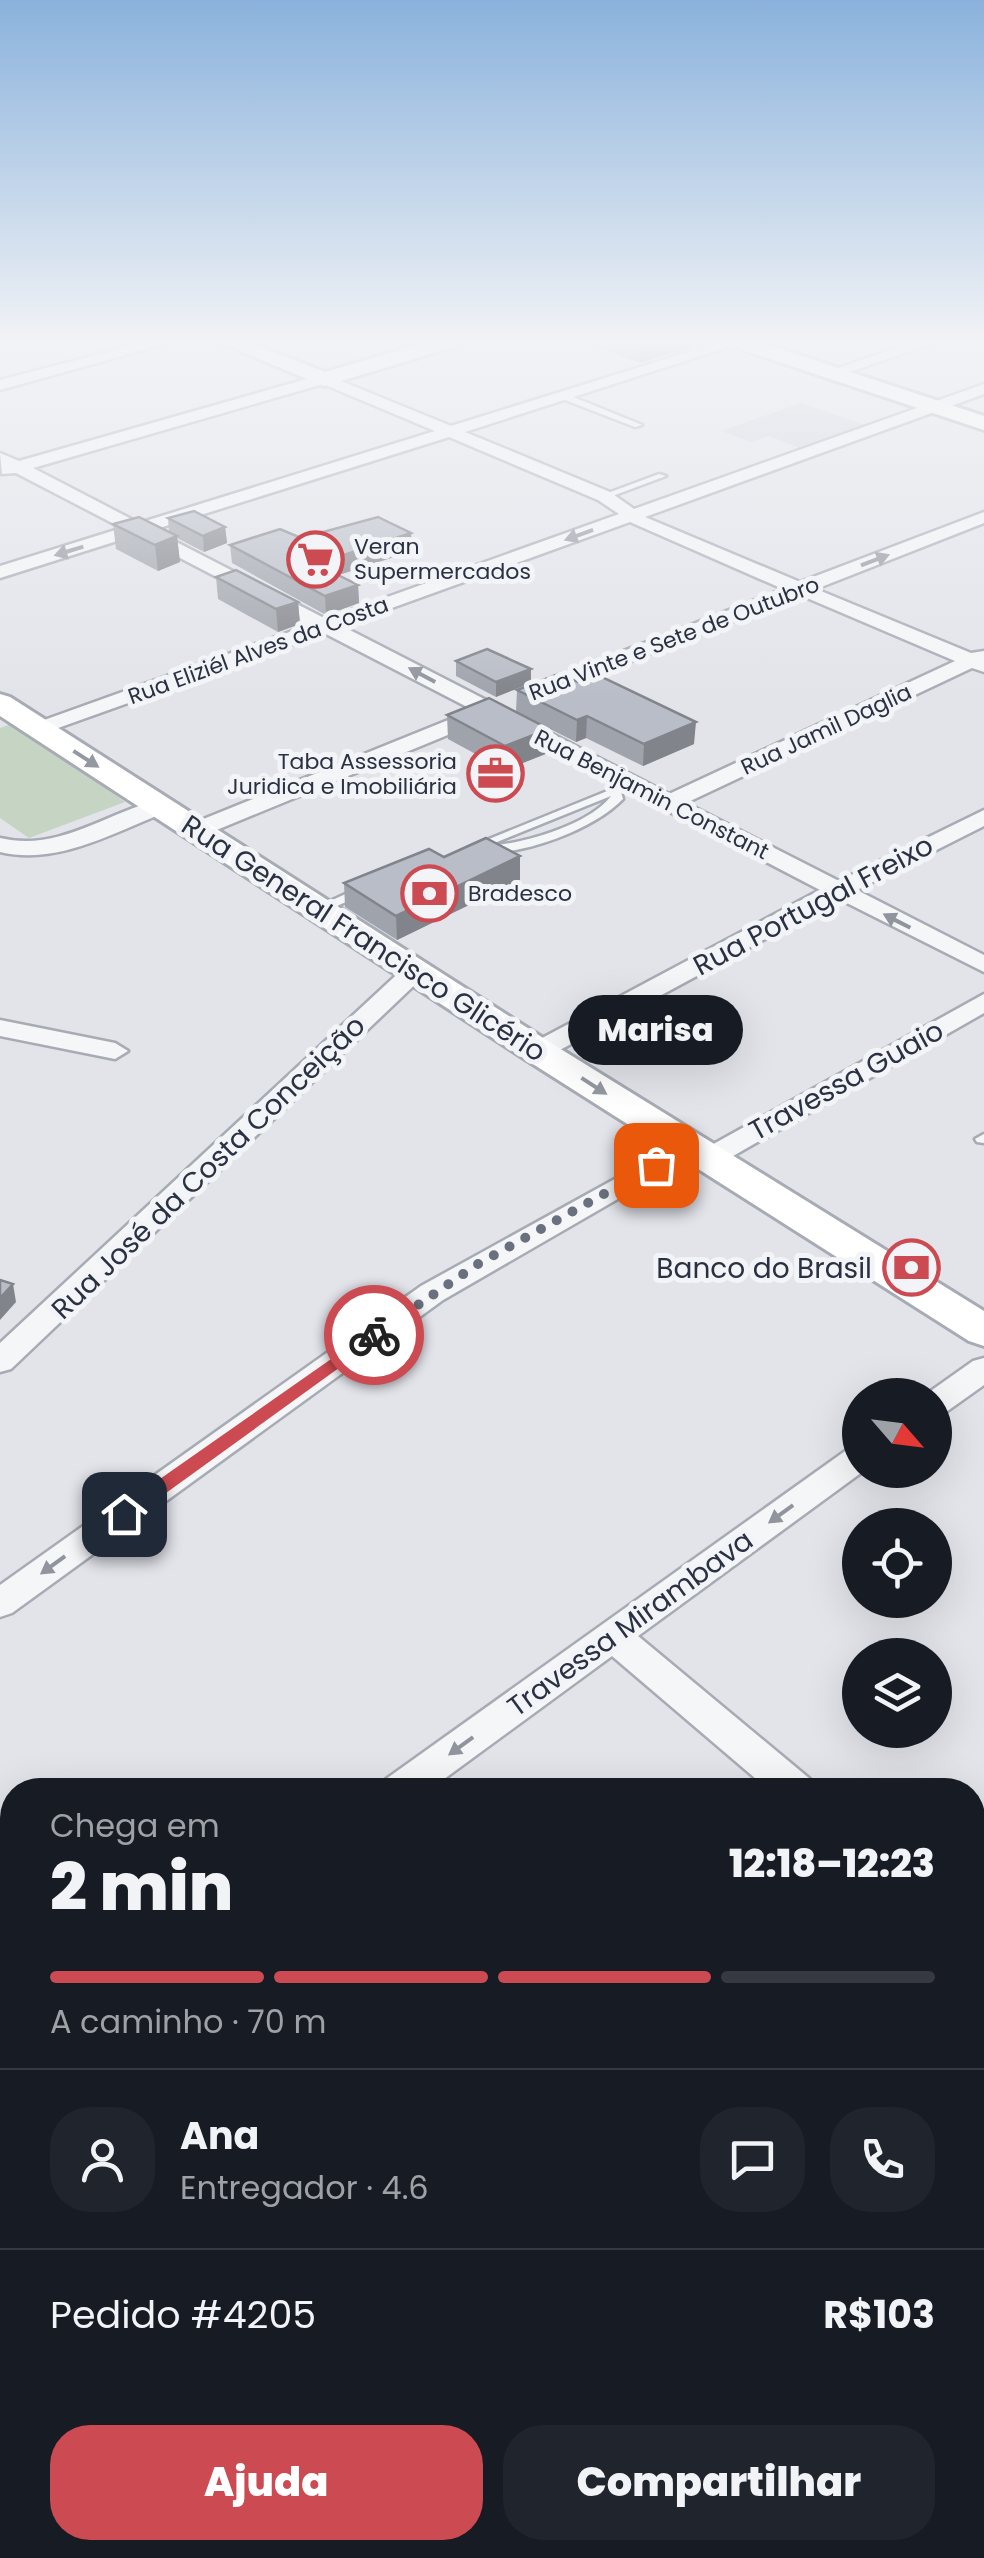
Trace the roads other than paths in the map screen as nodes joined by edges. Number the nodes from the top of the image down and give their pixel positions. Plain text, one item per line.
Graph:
1 (46, 459) edge
2 (360, 459) edge
3 (520, 459) edge
4 (788, 459) edge
5 (9, 470) edge
6 (662, 476) dead end
7 (604, 496) junction
8 (633, 516) junction
9 (984, 518) edge
10 (138, 530) junction
11 (950, 532) junction
12 (984, 544) edge
13 (0, 572) edge
14 (800, 589) junction
15 (326, 625) junction
16 (980, 660) edge
17 (489, 710) junction
18 (13, 715) edge
19 (624, 787) junction
20 (668, 803) junction
21 (158, 807) junction
22 (984, 816) edge
23 (199, 830) junction
24 (0, 846) edge
25 (382, 882) edge
26 (837, 890) junction
27 (321, 908) junction
28 (984, 965) edge
29 (415, 971) junction
30 (984, 1002) edge
31 (0, 1028) edge
32 (538, 1050) junction
33 (115, 1051) dead end
34 (699, 1152) junction
35 (984, 1331) edge
36 (0, 1361) edge
37 (984, 1369) edge
38 (952, 1392) edge
39 (842, 1470) edge
40 (0, 1603) edge
41 (612, 1635) junction
42 (416, 1778) edge
43 (782, 1778) edge

1 - 5 street
2 - 10 street
3 - 7 street
4 - 8 street, Rua Eliziél Alves da Costa
5 - 10 street, Rua Benjamin Constant
6 - 7 lane
7 - 8 street
8 - 14 street
8 -> 15 street, Rua Eliziél Alves da Costa
9 - 11 street, Rua Vinte e Sete de Outubro
10 -> 13 street
10 - 15 street, Rua Benjamin Constant
11 - 12 street
14 -> 11 street, Rua Vinte e Sete de Outubro
14 - 16 street
14 - 17 street, Rua Vinte e Sete de Outubro
17 -> 15 street, Rua Benjamin Constant
15 - 18 street, Rua Eliziél Alves da Costa
16 - 20 street, Rua Jamil Daglia
17 - 19 street, Rua Benjamin Constant
17 - 23 street, Rua Vinte e Sete de Outubro
18 -> 21 main road, Rua General Francisco Glicério
19 - 19 lane
19 - 20 street, Rua Benjamin Constant
20 - 26 street, Rua Benjamin Constant
21 - 23 main road, Rua General Francisco Glicério
21 - 24 street
22 - 26 street, Rua Portugal Freixo
23 - 27 main road, Rua General Francisco Glicério
25 - 27 lane
28 -> 26 street, Rua Benjamin Constant
26 - 32 street, Rua Portugal Freixo
27 - 29 main road, Rua General Francisco Glicério
29 - 32 main road, Rua General Francisco Glicério
29 - 36 street, Rua José da Costa Conceição
30 - 34 street, Travessa Guaio
31 - 33 street
32 -> 34 main road, Rua General Francisco Glicério
34 - 35 main road, Rua General Francisco Glicério
34 -> 40 street, Travessa Guaio
37 - 38 street
39 -> 41 street, Travessa Mirambava
41 -> 42 street, Travessa Mirambava
41 - 43 street

